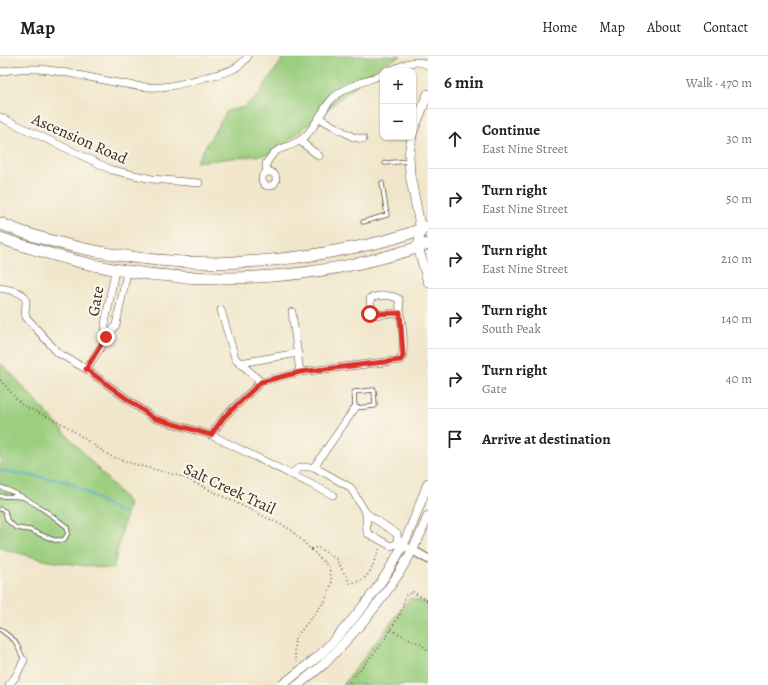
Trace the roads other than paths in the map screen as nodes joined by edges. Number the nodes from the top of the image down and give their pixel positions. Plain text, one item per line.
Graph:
1 (248, 56) edge
2 (428, 64) edge
3 (398, 68) edge
4 (0, 72) edge
5 (380, 75) edge
6 (428, 94) edge
7 (0, 117) edge
8 (319, 118) junction
9 (416, 124) edge
10 (363, 139) dead end
11 (412, 140) edge
12 (300, 141) junction
13 (319, 156) dead end
14 (410, 161) junction
15 (385, 163) dead end
16 (267, 172) dead end
17 (199, 183) dead end
18 (382, 183) dead end
19 (363, 222) dead end
20 (0, 223) edge
21 (424, 228) edge
22 (0, 238) edge
23 (425, 244) edge
24 (115, 270) junction
25 (127, 272) junction
26 (428, 282) edge
27 (0, 288) edge
28 (221, 310) dead end
29 (107, 311) junction
30 (292, 312) dead end
31 (119, 313) junction
32 (400, 313) junction
33 (106, 337) junction
34 (298, 353) junction
35 (240, 363) junction
36 (86, 369) junction
37 (300, 372) junction
38 (261, 382) junction
39 (355, 408) junction
40 (211, 435) junction
41 (314, 467) junction
42 (290, 474) junction
43 (428, 483) edge
44 (0, 487) edge
45 (333, 495) dead end
46 (0, 496) edge
47 (22, 496) junction
48 (0, 509) edge
49 (366, 514) junction
50 (428, 516) edge
51 (382, 525) junction
52 (376, 538) junction
53 (400, 545) junction
54 (414, 551) junction
55 (428, 558) edge
56 (0, 629) edge
57 (24, 660) joint
58 (321, 660) junction
59 (9, 685) edge
60 (282, 685) edge
61 (298, 685) edge

1 - 4 street
2 - 3 street
5 - 8 street
6 - 9 main road
7 - 17 street, Ascension Road
8 - 10 street
8 - 12 street
11 - 14 main road
12 - 13 street
12 - 16 street
14 - 15 lane
14 - 21 main road
18 - 19 lane
20 - 21 main road
21 - 23 main road
22 - 24 main road
23 - 25 main road
23 - 26 main road
24 - 25 main road
24 - 29 street, Gate
25 - 31 street, Gate
27 - 36 street
28 - 35 street
29 - 31 street
29 - 33 street, Gate
30 - 34 street
31 - 33 street, Gate
32 - 32 street
32 - 37 street
33 - 36 street, Gate
34 - 35 street
34 - 37 street
35 - 38 street
36 - 40 street
37 - 38 street
38 - 40 street
39 - 39 lane
39 - 41 street
40 - 42 street
41 - 42 street
41 - 49 street
42 - 45 street
43 - 53 main road
44 - 47 lane
46 - 47 lane
47 - 48 lane
49 - 51 street
49 - 52 street
50 - 54 main road
51 - 52 street
51 - 53 street
52 - 53 street
53 - 54 street
53 - 58 main road
54 - 55 street
54 - 58 main road
56 - 57 lane
57 - 59 street
58 - 60 main road, bridge
58 - 61 main road, bridge

